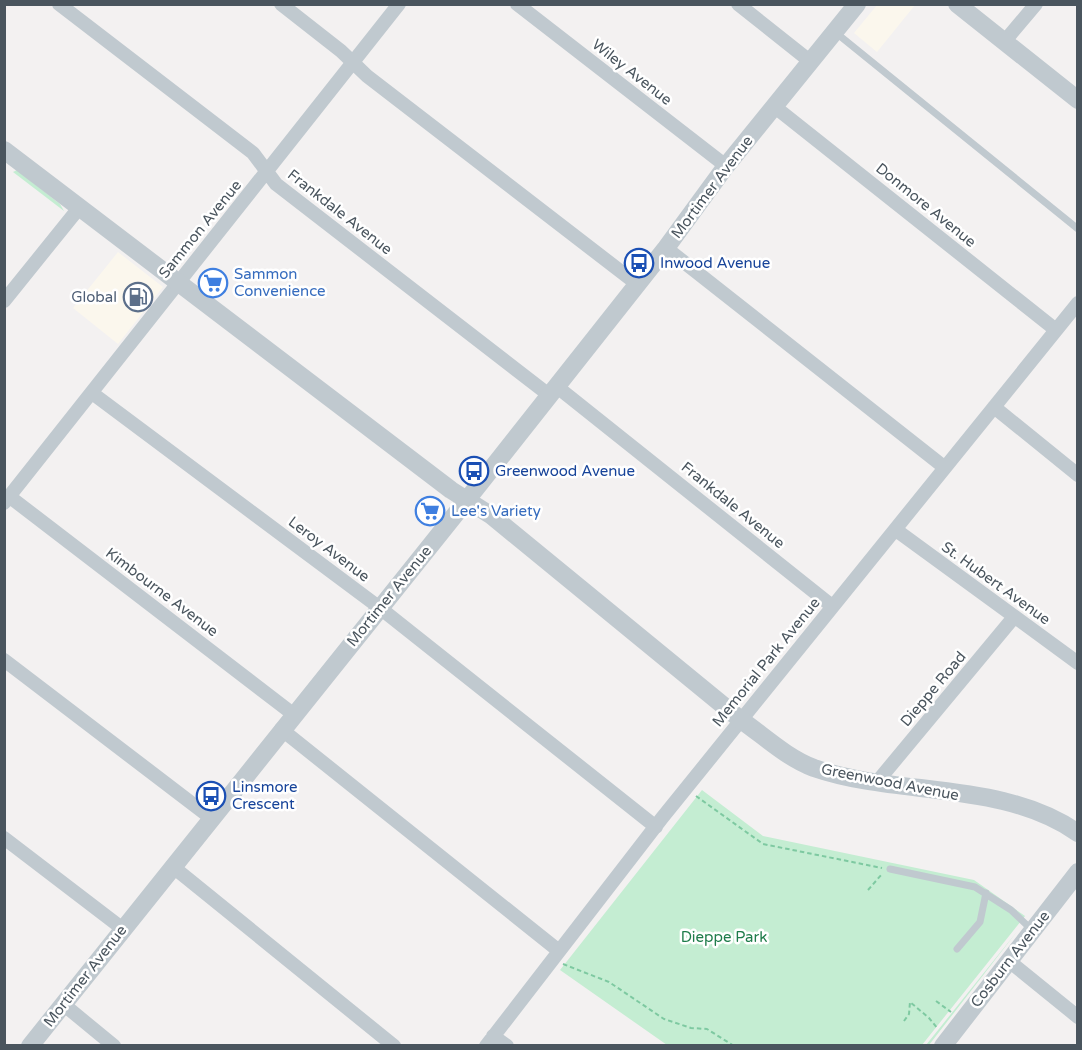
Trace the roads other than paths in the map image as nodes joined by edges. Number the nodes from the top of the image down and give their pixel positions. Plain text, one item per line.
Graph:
1 (59, 4) edge
2 (281, 4) edge
3 (399, 4) edge
4 (517, 4) edge
5 (738, 4) edge
6 (857, 4) edge
7 (957, 4) edge
8 (1036, 4) edge
9 (835, 32) junction
10 (1005, 42) junction
11 (811, 62) junction
12 (353, 63) junction
13 (1077, 100) edge
14 (775, 107) junction
15 (4, 150) edge
16 (726, 166) junction
17 (267, 172) junction
18 (79, 208) junction
19 (1077, 229) edge
20 (666, 248) junction
21 (177, 283) junction
22 (638, 284) junction
23 (4, 301) edge
24 (1077, 303) edge
25 (1056, 330) junction
26 (552, 390) junction
27 (92, 393) junction
28 (994, 407) junction
29 (944, 467) junction
30 (1077, 475) edge
31 (7, 500) edge
32 (466, 501) junction
33 (896, 530) junction
34 (832, 606) junction
35 (380, 608) junction
36 (1014, 617) junction
37 (4, 660) edge
38 (1077, 663) edge
39 (293, 714) junction
40 (741, 720) junction
41 (281, 729) junction
42 (877, 782) junction
43 (211, 818) junction
44 (656, 826) junction
45 (1077, 833) edge
46 (4, 838) edge
47 (172, 866) junction
48 (890, 869) road end
49 (1077, 872) edge
50 (986, 893) junction
51 (123, 929) junction
52 (1033, 930) junction
53 (957, 949) dead end
54 (561, 957) junction
55 (1009, 961) junction
56 (63, 1004) junction
57 (1077, 1017) edge
58 (940, 1037) edge
59 (489, 1041) edge
60 (30, 1046) edge
61 (114, 1046) edge
62 (394, 1046) edge
63 (507, 1046) edge

1 - 17 street, Frankdale Avenue
2 - 12 street
3 - 12 street, Sammon Avenue
4 - 16 street, Wiley Avenue
5 - 11 street
6 - 9 street, Mortimer Avenue
7 - 10 street
8 - 10 street
9 - 11 street, Mortimer Avenue
9 - 19 lane
10 - 13 street
11 - 14 street, Mortimer Avenue
12 - 17 street, Sammon Avenue
12 - 22 street
14 - 16 street, Mortimer Avenue
14 - 25 street, Donmore Avenue
15 - 18 street, Greenwood Avenue
16 - 20 street, Mortimer Avenue
17 - 21 street, Sammon Avenue
17 - 26 street, Frankdale Avenue
18 - 21 street, Greenwood Avenue
18 - 23 street
20 - 22 street, Mortimer Avenue
20 - 29 street
21 - 27 street, Sammon Avenue
21 - 32 street, Greenwood Avenue
22 - 26 street, Mortimer Avenue
24 - 25 street, Memorial Park Avenue
25 - 28 street, Memorial Park Avenue
26 - 32 street, Mortimer Avenue
26 - 34 street, Frankdale Avenue
27 - 31 street, Sammon Avenue
27 - 35 street, Leroy Avenue
28 - 29 street, Memorial Park Avenue
28 - 30 street
29 - 33 street, Memorial Park Avenue
31 - 39 street, Kimbourne Avenue
32 - 35 street, Mortimer Avenue
32 - 40 street, Greenwood Avenue
33 - 34 street, Memorial Park Avenue
33 - 36 street, St. Hubert Avenue
34 - 40 street, Memorial Park Avenue
35 - 39 street, Mortimer Avenue
35 - 44 street, Leroy Avenue
36 - 38 street, St. Hubert Avenue
36 - 42 street, Dieppe Road
37 - 43 street
39 - 41 street, Mortimer Avenue
40 - 42 street, Greenwood Avenue
40 - 44 street, Memorial Park Avenue
41 - 43 street, Mortimer Avenue
41 - 54 street
42 - 45 street, Greenwood Avenue
43 - 47 street, Mortimer Avenue
44 - 54 street, Memorial Park Avenue
46 - 51 street
47 - 51 street, Mortimer Avenue
47 - 62 street
48 - 50 lane
49 - 52 street, Cosburn Avenue
50 - 52 lane
50 - 53 lane
51 - 56 street, Mortimer Avenue
52 - 55 street, Cosburn Avenue
54 - 59 street, Memorial Park Avenue
55 - 57 street
55 - 58 street, Cosburn Avenue
56 - 60 street, Mortimer Avenue
56 - 61 street
59 - 63 street

